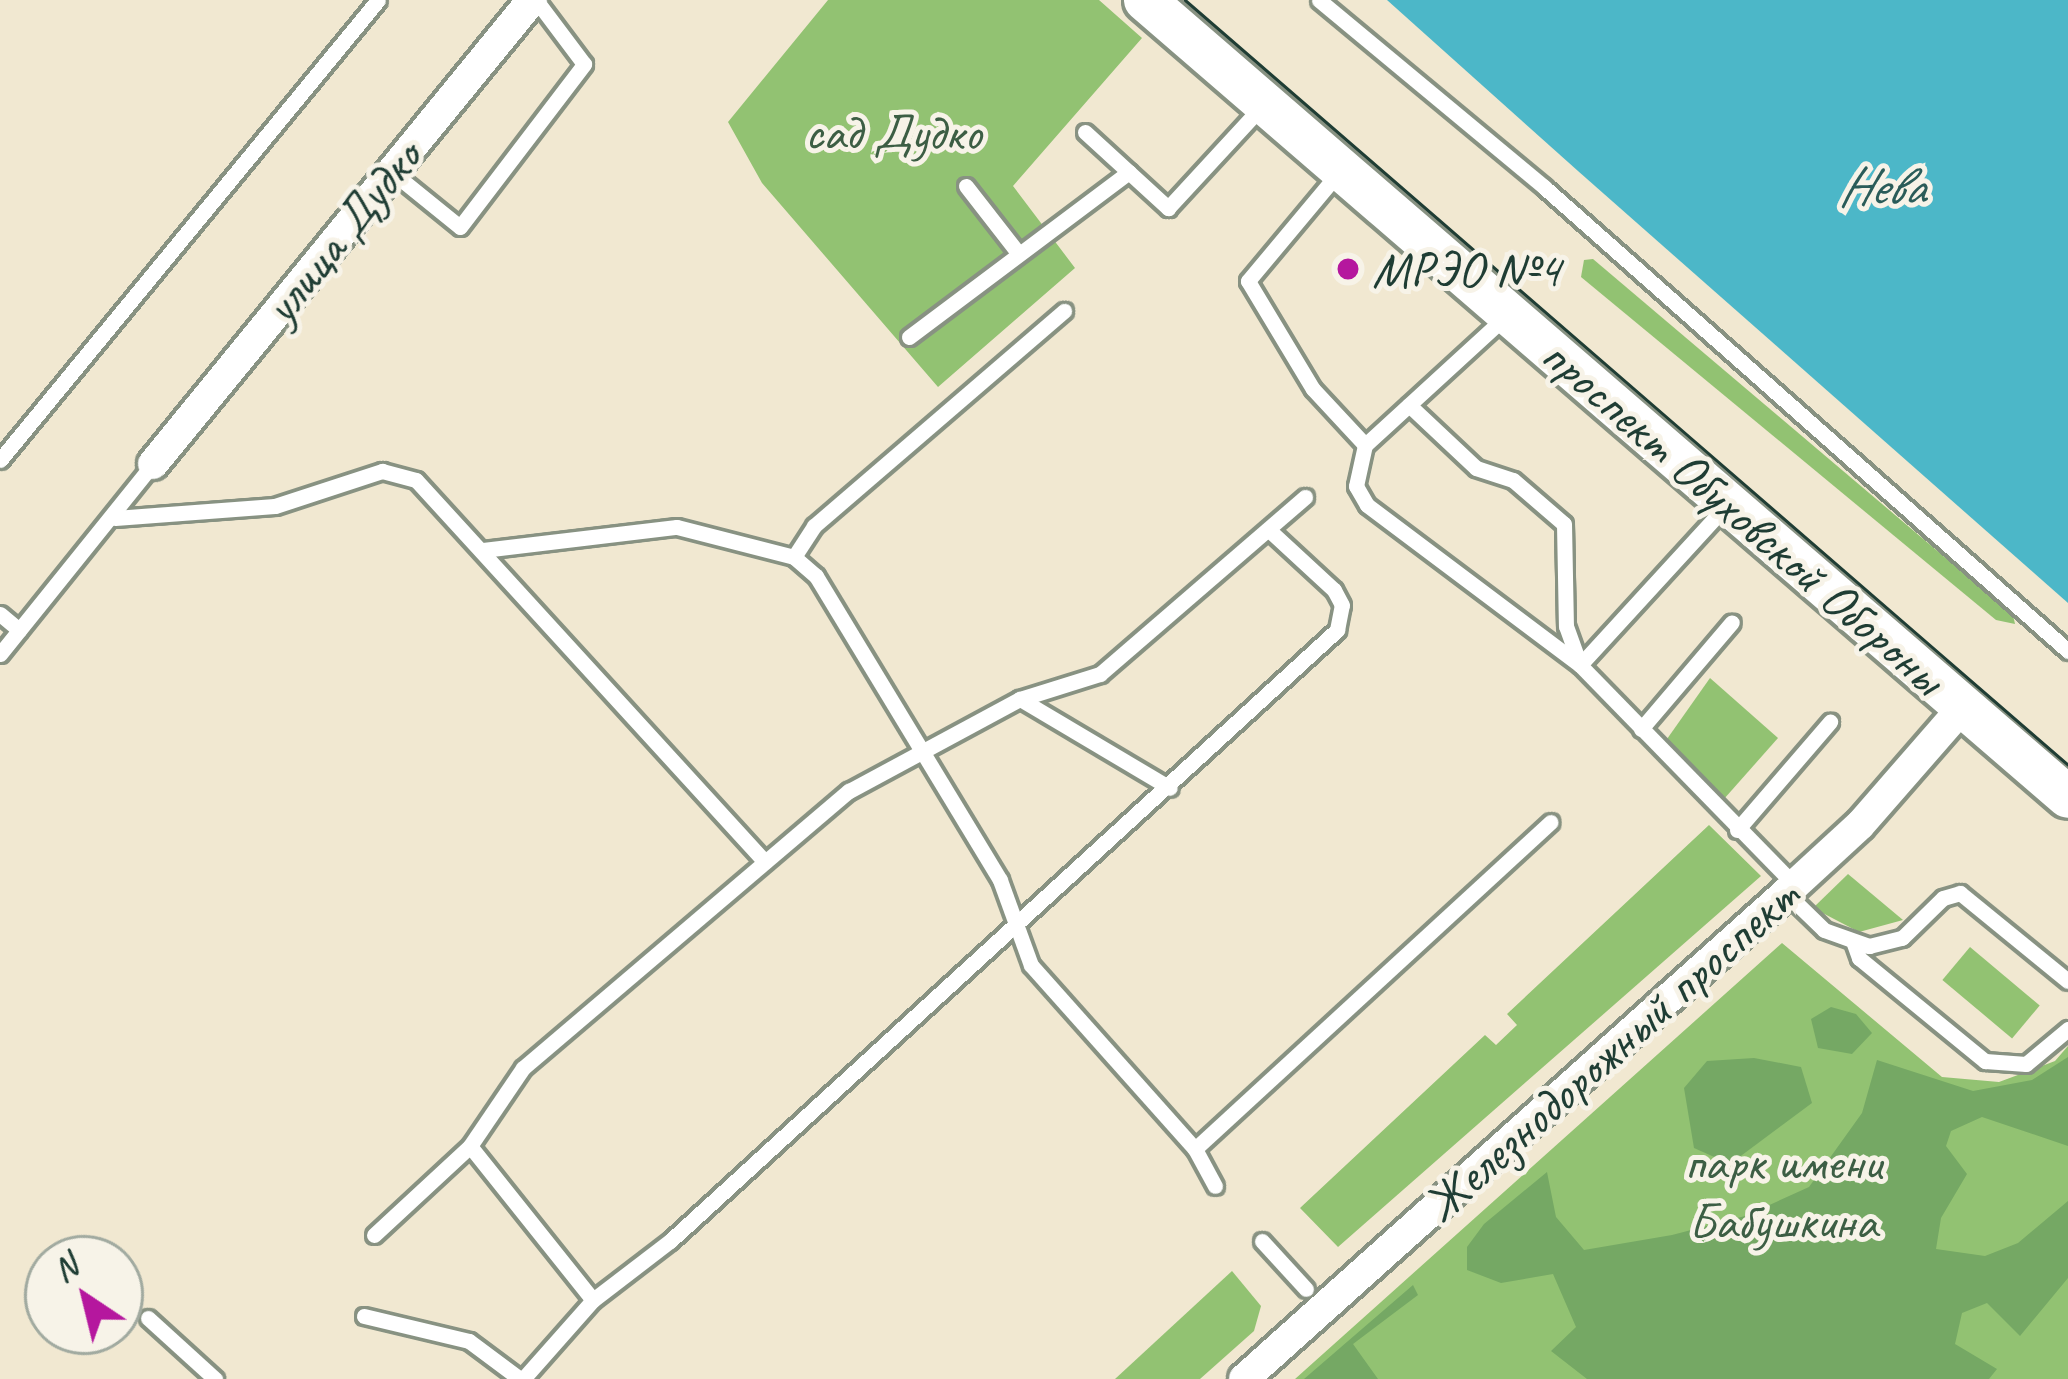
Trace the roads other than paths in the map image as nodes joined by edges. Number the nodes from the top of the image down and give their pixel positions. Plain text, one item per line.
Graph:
1 (378, 0) edge
2 (534, 0) edge
3 (1145, 0) edge
4 (1319, 0) edge
5 (1264, 104) junction
6 (1085, 132) dead end
7 (1341, 170) junction
8 (392, 172) junction
9 (1129, 172) junction
10 (966, 186) dead end
11 (1019, 254) junction
12 (1064, 311) dead end
13 (1508, 314) junction
14 (909, 337) dead end
15 (1409, 406) junction
16 (1365, 445) junction
17 (0, 460) edge
18 (152, 464) joint
19 (1305, 497) dead end
20 (1727, 504) junction
21 (115, 518) junction
22 (1270, 531) junction
23 (483, 550) junction
24 (794, 557) junction
25 (0, 614) edge
26 (1732, 622) dead end
27 (19, 630) junction
28 (2068, 651) edge
29 (0, 653) edge
30 (1580, 665) junction
31 (1020, 699) junction
32 (1963, 706) junction
33 (1830, 722) dead end
34 (1641, 729) junction
35 (924, 747) junction
36 (1170, 788) junction
37 (2068, 797) edge
38 (1551, 822) dead end
39 (1737, 830) junction
40 (765, 862) junction
41 (1791, 889) junction
42 (1017, 920) junction
43 (1854, 944) junction
44 (2068, 981) edge
45 (2068, 1029) edge
46 (470, 1146) junction
47 (1196, 1149) junction
48 (1215, 1186) dead end
49 (374, 1235) dead end
50 (1262, 1241) dead end
51 (1306, 1289) dead end
52 (593, 1300) junction
53 (364, 1316) dead end
54 (148, 1318) dead end
55 (214, 1379) edge
56 (522, 1379) edge
57 (1244, 1379) edge

1 - 17 lane
2 - 8 street, улица Дудко
2 - 8 lane
3 - 5 main road, проспект Обуховской Обороны
4 - 28 lane
5 - 7 main road, проспект Обуховской Обороны
5 - 9 lane
6 - 9 lane
7 - 13 main road, проспект Обуховской Обороны
7 - 16 lane
8 - 18 street, улица Дудко
9 - 11 lane
10 - 11 lane
11 - 14 lane
12 - 24 lane
13 - 15 lane
13 - 20 main road, проспект Обуховской Обороны
15 - 16 lane
15 - 30 lane
16 - 30 lane
18 - 21 lane
19 - 22 lane
20 - 30 lane
20 - 32 main road, проспект Обуховской Обороны
21 - 23 lane
21 - 27 lane
22 - 31 lane
22 - 36 lane
23 - 24 lane
23 - 40 lane
24 - 35 lane
25 - 27 lane
26 - 34 lane
27 - 29 lane
30 - 34 lane
31 - 35 lane
31 - 36 lane
32 - 37 main road, проспект Обуховской Обороны
32 - 41 street, Железнодорожный проспект
33 - 39 lane
34 - 39 lane
35 - 40 lane
35 - 42 lane
36 - 42 lane
38 - 47 lane
39 - 41 lane
40 - 46 lane
41 - 43 lane
41 - 57 street, Железнодорожный проспект
42 - 47 lane
42 - 52 lane
43 - 44 lane
43 - 45 lane
46 - 49 lane
46 - 52 lane
47 - 48 lane
50 - 51 lane
52 - 56 lane
53 - 56 lane
54 - 55 lane

